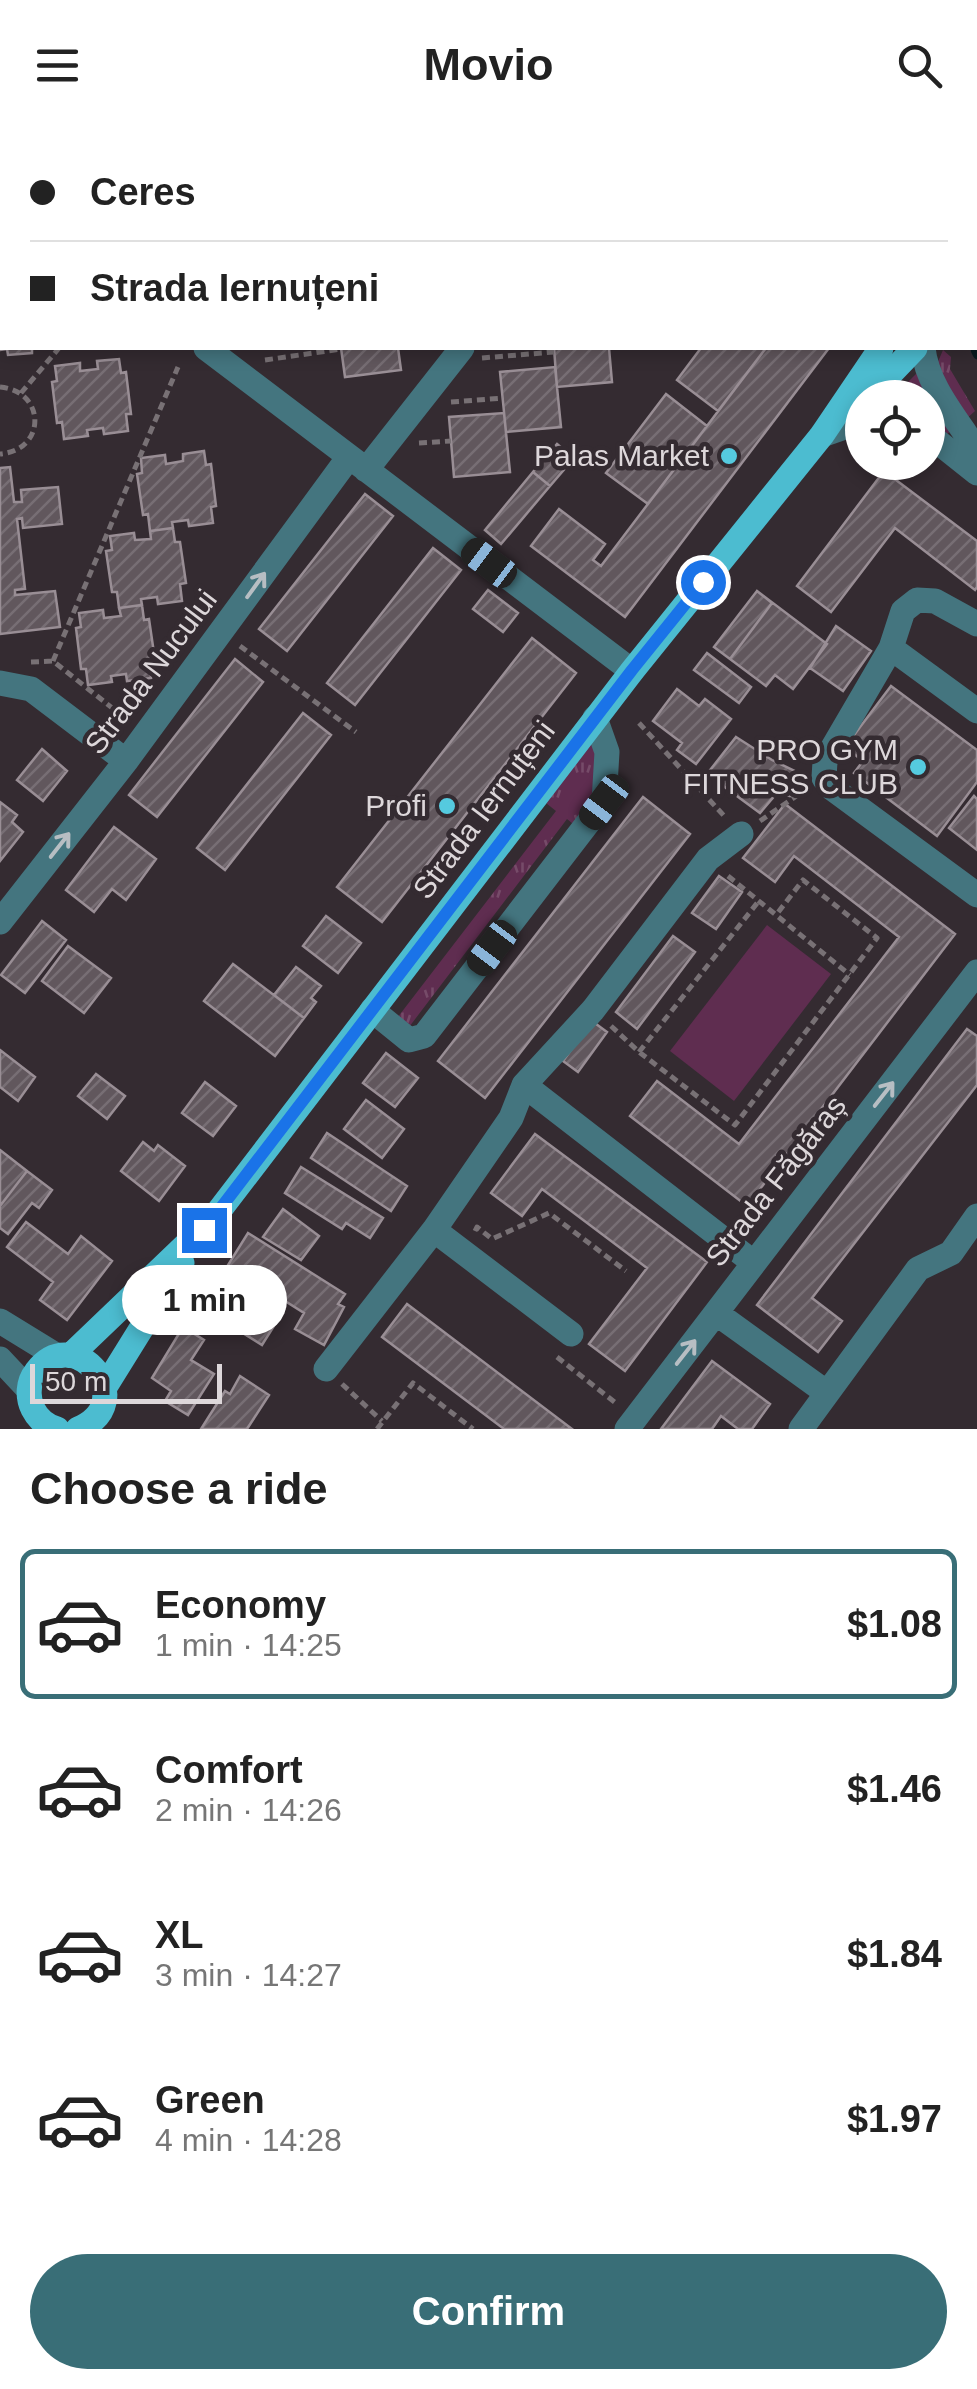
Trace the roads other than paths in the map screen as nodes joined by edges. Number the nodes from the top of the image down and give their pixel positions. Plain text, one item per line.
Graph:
1 (209, 350) edge
2 (881, 350) edge
3 (913, 350) edge
4 (923, 350) edge
5 (472, 353) edge
6 (884, 380) edge
7 (845, 416) edge
8 (845, 427) edge
9 (822, 435) junction
10 (945, 448) edge
11 (977, 451) edge
12 (358, 464) junction
13 (977, 473) edge
14 (977, 624) edge
15 (891, 648) junction
16 (632, 670) junction
17 (0, 683) edge
18 (977, 711) edge
19 (595, 718) junction
20 (126, 761) junction
21 (741, 834) road end
22 (977, 894) edge
23 (0, 922) edge
24 (975, 980) edge
25 (372, 1010) junction
26 (524, 1085) junction
27 (977, 1216) edge
28 (204, 1230) junction
29 (434, 1230) junction
30 (754, 1262) junction
31 (716, 1312) junction
32 (0, 1321) edge
33 (571, 1334) dead end
34 (64, 1356) junction
35 (0, 1359) edge
36 (326, 1368) road end
37 (104, 1387) junction
38 (827, 1393) junction
39 (28, 1409) edge
40 (97, 1425) edge
41 (57, 1429) edge
42 (627, 1429) edge
43 (800, 1429) edge

1 - 12 street
2 - 9 main road, Strada Iernuțeni
3 - 6 main road, Strada Iernuțeni
4 - 11 street
5 - 12 street, Strada Nucului
7 - 9 main road, Strada Iernuțeni
8 - 9 street
9 - 16 main road, Strada Iernuțeni
10 - 13 street
12 - 16 street
20 -> 12 street, Strada Nucului
14 - 15 street
15 - 18 street
15 - 22 street
16 - 19 main road, Strada Iernuțeni
17 - 20 street
19 - 25 main road, Strada Iernuțeni
19 - 25 street
23 -> 20 street, Strada Nucului
21 - 26 street
30 -> 24 street, Strada Făgăraș
25 - 28 main road, Strada Iernuțeni
26 - 29 street
26 - 30 street
27 - 38 street
28 - 34 main road, Strada Iernuțeni
28 - 37 main road, Strada Iernuțeni
29 - 33 street
29 - 36 street
30 - 31 street, Strada Făgăraș
31 - 38 street
42 -> 31 street, Strada Făgăraș
32 - 34 street
34 - 37 main road
34 - 39 main road, Strada Iernuțeni
35 - 39 street
37 - 40 main road, Strada Iernuțeni
38 - 43 street
39 - 41 main road

